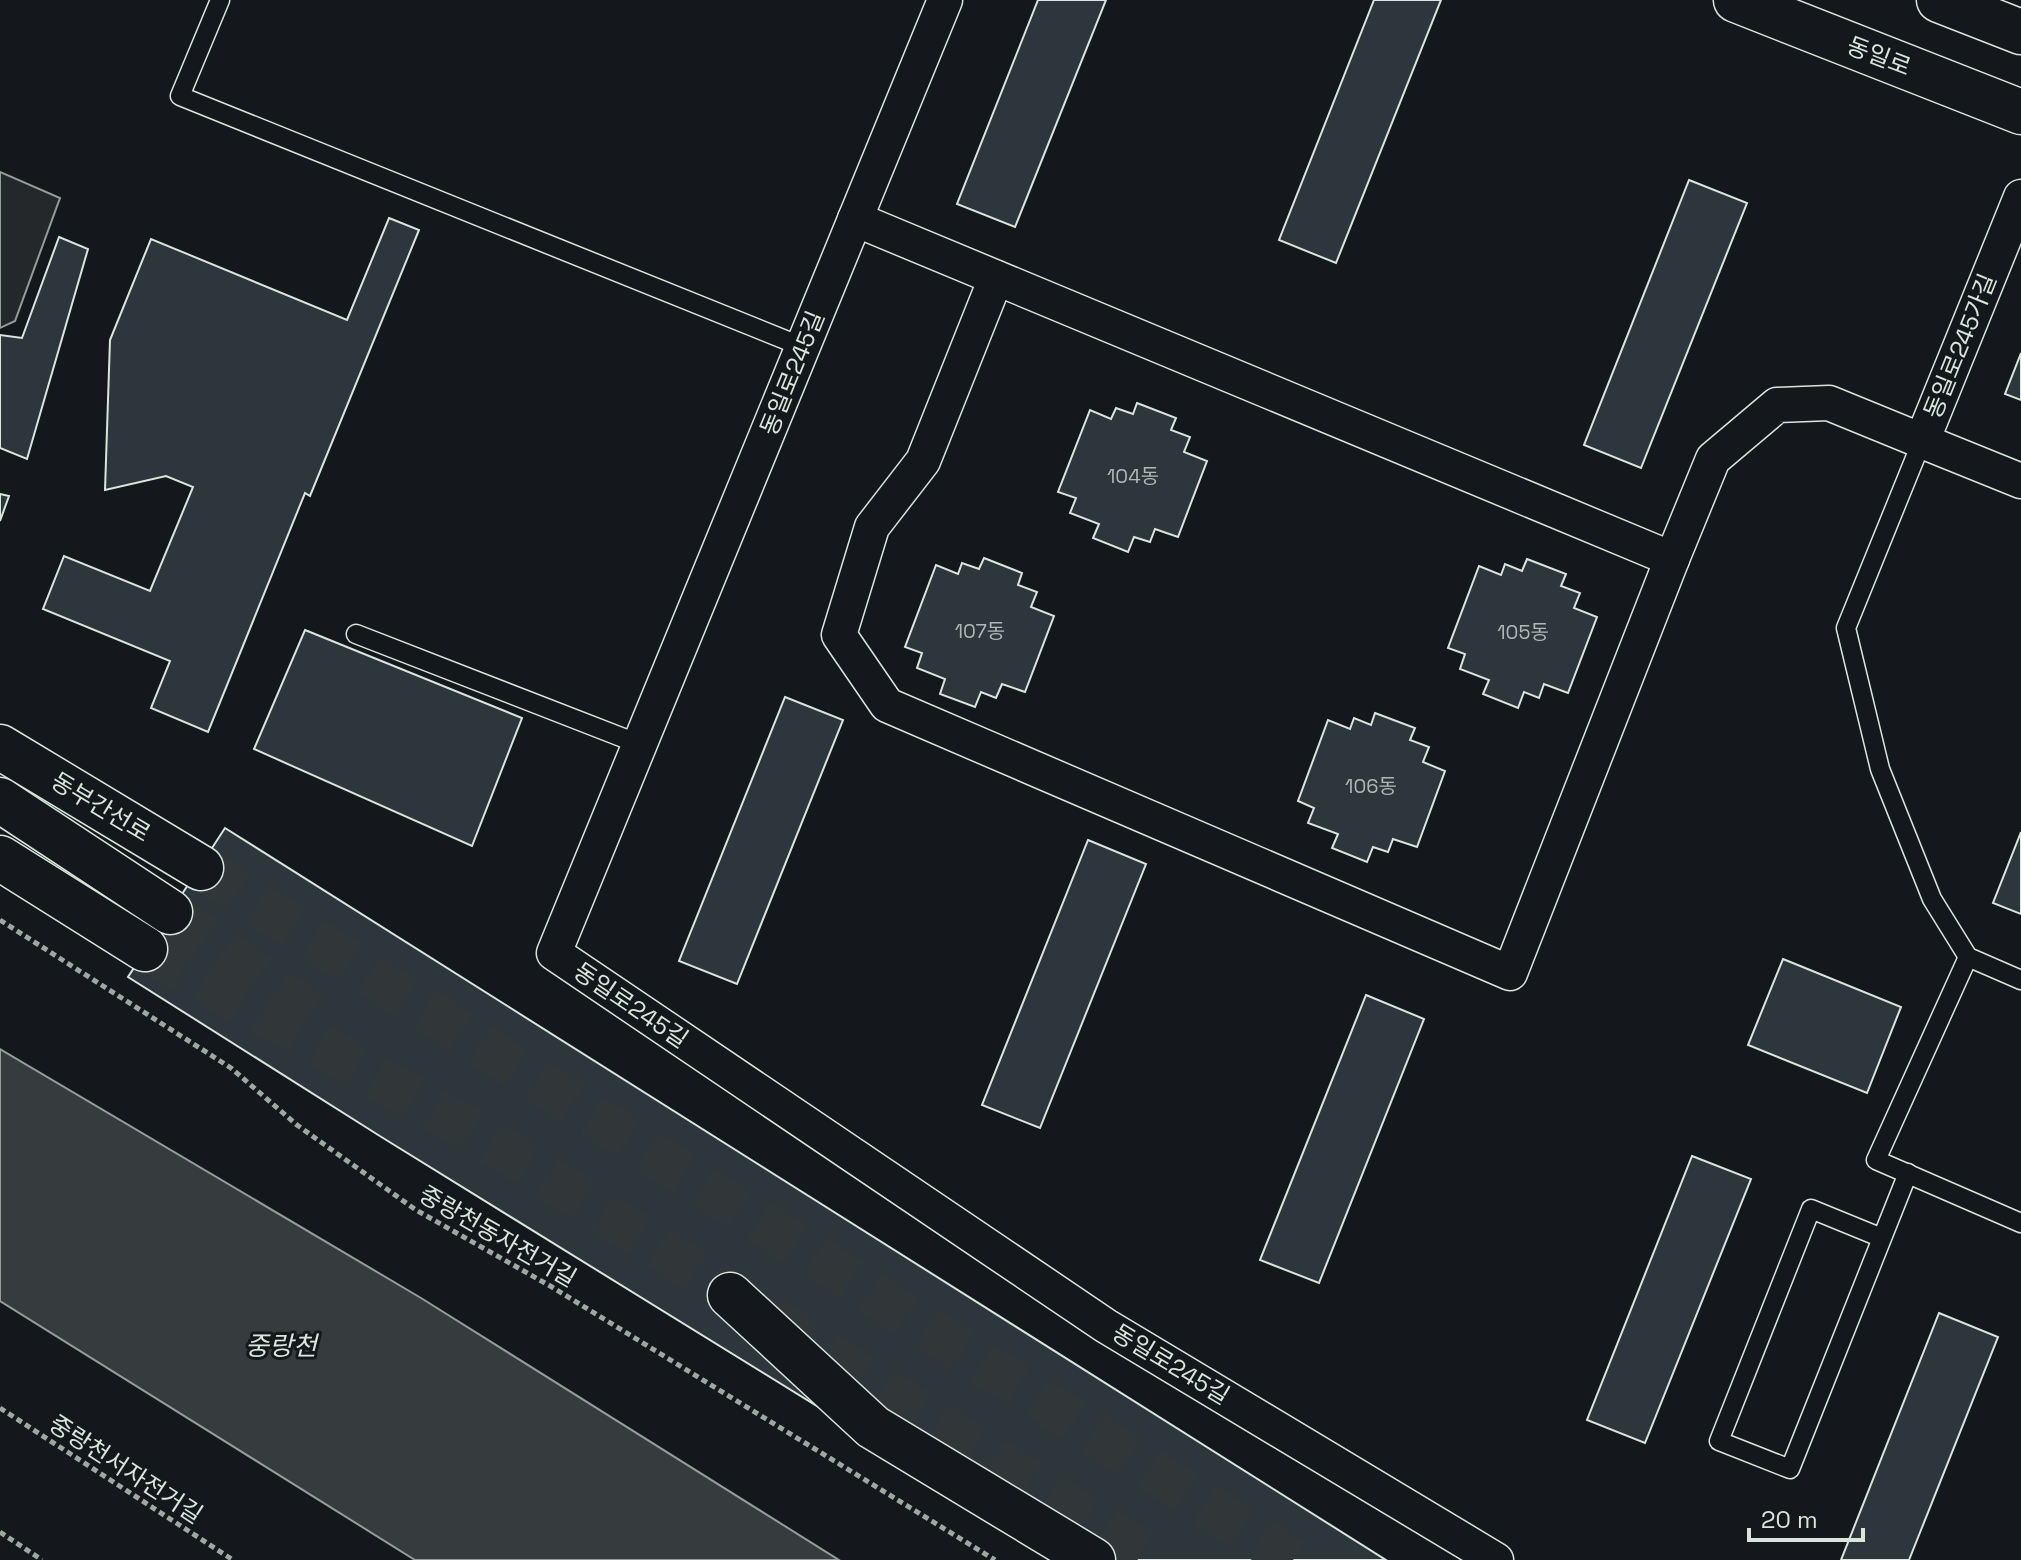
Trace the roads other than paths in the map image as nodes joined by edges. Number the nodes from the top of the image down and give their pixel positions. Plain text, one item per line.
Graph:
1 (220, 0) edge
2 (945, 0) edge
3 (1736, 0) edge
4 (1939, 0) edge
5 (2021, 32) edge
6 (2021, 112) edge
7 (2021, 197) edge
8 (855, 219) junction
9 (996, 278) junction
10 (803, 347) junction
11 (1922, 441) junction
12 (2021, 481) edge
13 (1672, 559) junction
14 (356, 634) dead end
15 (0, 719) edge
16 (639, 744) junction
17 (0, 747) edge
18 (0, 800) edge
19 (132, 826) junction
20 (0, 858) edge
21 (201, 868) tunnel mouth
22 (170, 912) tunnel mouth
23 (145, 949) tunnel mouth
24 (1968, 957) junction
25 (2021, 980) edge
26 (1908, 1173) junction
27 (2021, 1223) edge
28 (1882, 1238) junction
29 (730, 1295) dead end
30 (1093, 1560) edge
31 (1496, 1560) edge

1 - 10 lane
2 - 8 street, 동일로245길
3 - 6 main road, 동일로
4 - 5 main road
7 - 11 street, 동일로245가길
8 - 9 street
8 - 10 street, 동일로245길
9 - 13 street
9 - 13 street
10 - 16 street, 동일로245길
11 - 12 street, 동일로245가길
11 - 13 street
11 - 24 lane
14 - 16 lane
15 - 19 main road
16 - 31 street, 동일로245길
17 - 19 main road, 동부간선로
18 - 22 main road
19 - 21 main road, 동부간선로
20 - 23 main road
24 - 25 lane
24 - 26 lane
26 - 27 lane
26 - 28 lane
28 - 28 lane
29 - 30 main road

